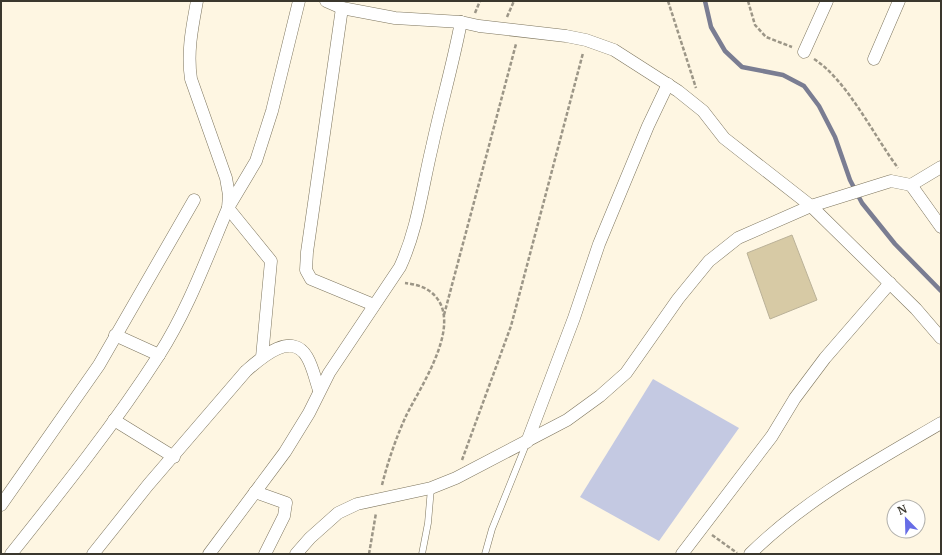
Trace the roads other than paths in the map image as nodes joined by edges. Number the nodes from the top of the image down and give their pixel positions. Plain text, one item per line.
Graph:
1 (197, 1) edge
2 (299, 1) edge
3 (326, 1) edge
4 (827, 1) edge
5 (899, 1) edge
6 (342, 8) junction
7 (461, 22) junction
8 (804, 52) road end
9 (874, 60) dead end
10 (668, 84) junction
11 (941, 167) edge
12 (911, 185) junction
13 (194, 200) dead end
14 (811, 206) junction
15 (228, 208) junction
16 (941, 227) edge
17 (890, 283) junction
18 (374, 306) junction
19 (115, 335) junction
20 (941, 338) edge
21 (159, 355) junction
22 (262, 357) junction
23 (319, 390) junction
24 (114, 420) junction
25 (941, 423) edge
26 (527, 442) junction
27 (174, 457) junction
28 (431, 488) junction
29 (254, 492) junction
30 (1, 505) edge
31 (11, 554) edge
32 (93, 554) edge
33 (209, 554) edge
34 (265, 554) edge
35 (296, 554) edge
36 (422, 554) edge
37 (484, 554) edge
38 (682, 554) edge
39 (750, 554) edge

1 - 15 street
2 - 15 street
3 - 6 street
4 - 8 street
5 - 9 street
6 - 7 street
6 - 18 street
7 - 10 street
7 - 18 street
10 - 14 street
10 - 26 street
11 - 12 street
12 - 14 street
12 - 16 street
13 - 19 street
14 - 17 street
14 - 26 street
15 - 21 street
15 - 22 street
17 - 20 street
17 - 38 street
18 - 23 street
19 - 21 street
19 - 30 street
21 - 24 street
22 - 23 street
22 - 27 street
23 - 29 street
24 - 27 street
24 - 31 street
25 - 39 street
26 - 28 street
26 - 37 lane
27 - 32 street
28 - 35 street
28 - 36 lane
29 - 33 street
29 - 34 street

